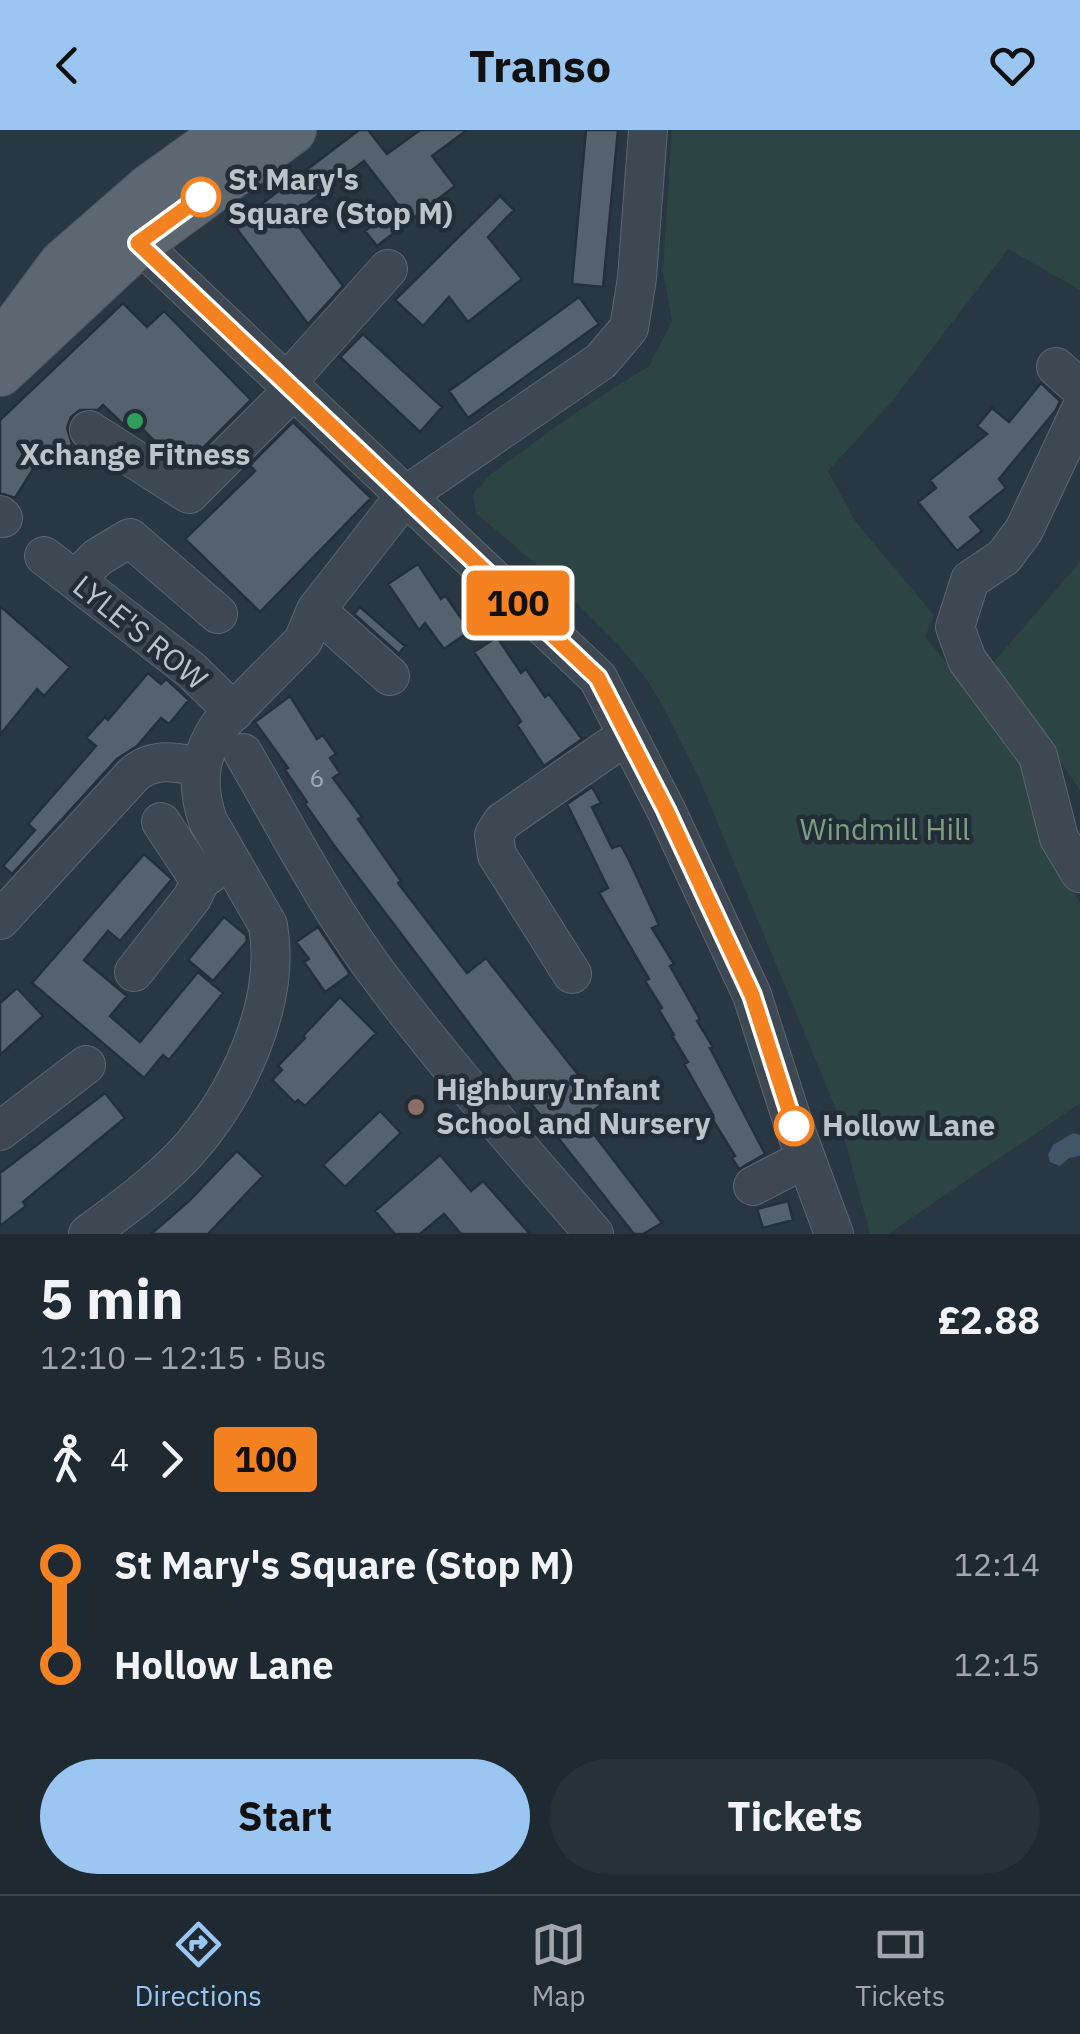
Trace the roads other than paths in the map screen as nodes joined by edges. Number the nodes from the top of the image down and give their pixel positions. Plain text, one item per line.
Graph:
1 (231, 130) edge
2 (292, 130) edge
3 (648, 130) edge
4 (126, 231) junction
5 (388, 269) dead end
6 (0, 349) edge
7 (0, 372) edge
8 (291, 385) junction
9 (1080, 411) edge
10 (88, 430) dead end
11 (1080, 472) edge
12 (405, 496) junction
13 (1024, 530) junction
14 (44, 556) dead end
15 (76, 580) junction
16 (316, 610) junction
17 (218, 614) dead end
18 (390, 676) dead end
19 (234, 712) junction
20 (627, 735) junction
21 (243, 753) dead end
22 (200, 768) junction
23 (161, 822) dead end
24 (215, 870) junction
25 (1080, 873) edge
26 (313, 874) junction
27 (258, 906) junction
28 (0, 920) edge
29 (134, 972) dead end
30 (572, 974) dead end
31 (86, 1065) dead end
32 (0, 1131) edge
33 (805, 1159) junction
34 (753, 1186) dead end
35 (88, 1234) edge
36 (594, 1234) edge
37 (834, 1234) edge

1 - 4 main road
2 - 4 main road
3 - 12 street
4 - 6 main road
4 - 7 main road
4 - 8 street
5 - 8 street
8 - 10 street
8 - 12 street
9 - 13 street
11 - 13 street
12 - 16 street
12 - 20 street
13 - 25 street
14 - 15 street, LYLE'S ROW
15 - 17 street
15 - 19 street, LYLE'S ROW
16 - 18 street
16 - 19 street
19 - 22 street
20 - 30 street
20 - 33 street
21 - 26 street
22 - 24 street
22 - 28 street
23 - 24 street
24 - 27 street
24 - 29 street
26 - 27 street
26 - 36 street
27 - 35 street
31 - 32 street
33 - 34 street
33 - 37 street

